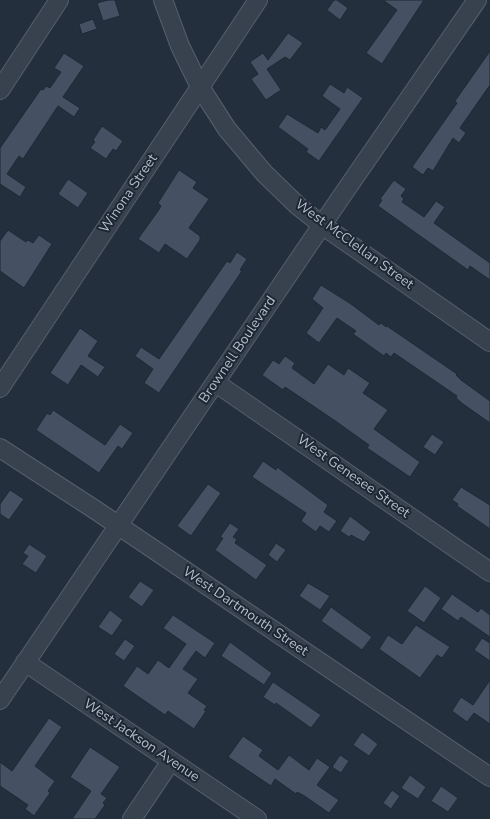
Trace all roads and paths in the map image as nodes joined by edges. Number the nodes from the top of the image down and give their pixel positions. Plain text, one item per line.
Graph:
1 (59, 0) edge
2 (163, 0) edge
3 (258, 0) edge
4 (477, 0) edge
5 (200, 87) junction
6 (0, 90) edge
7 (322, 225) junction
8 (490, 342) edge
9 (216, 383) junction
10 (0, 388) edge
11 (0, 448) edge
12 (119, 526) junction
13 (490, 572) edge
14 (25, 662) junction
15 (0, 700) edge
16 (171, 761) junction
17 (490, 776) edge
18 (132, 819) edge
19 (257, 819) edge

1 - 6 street
2 - 5 street, West McClellan Street
3 - 5 street, Winona Street
4 - 7 street, Brownell Boulevard
5 - 7 street, West McClellan Street
5 - 10 street, Winona Street
7 - 8 street, West McClellan Street
7 - 9 street, Brownell Boulevard
9 - 12 street, Brownell Boulevard
9 - 13 street, West Genesee Street
11 - 12 street, West Dartmouth Street
12 - 14 street, Brownell Boulevard
12 - 17 street, West Dartmouth Street
14 - 15 street, Brownell Boulevard
14 - 16 street, West Jackson Avenue
16 - 18 street
16 - 19 street, West Jackson Avenue

